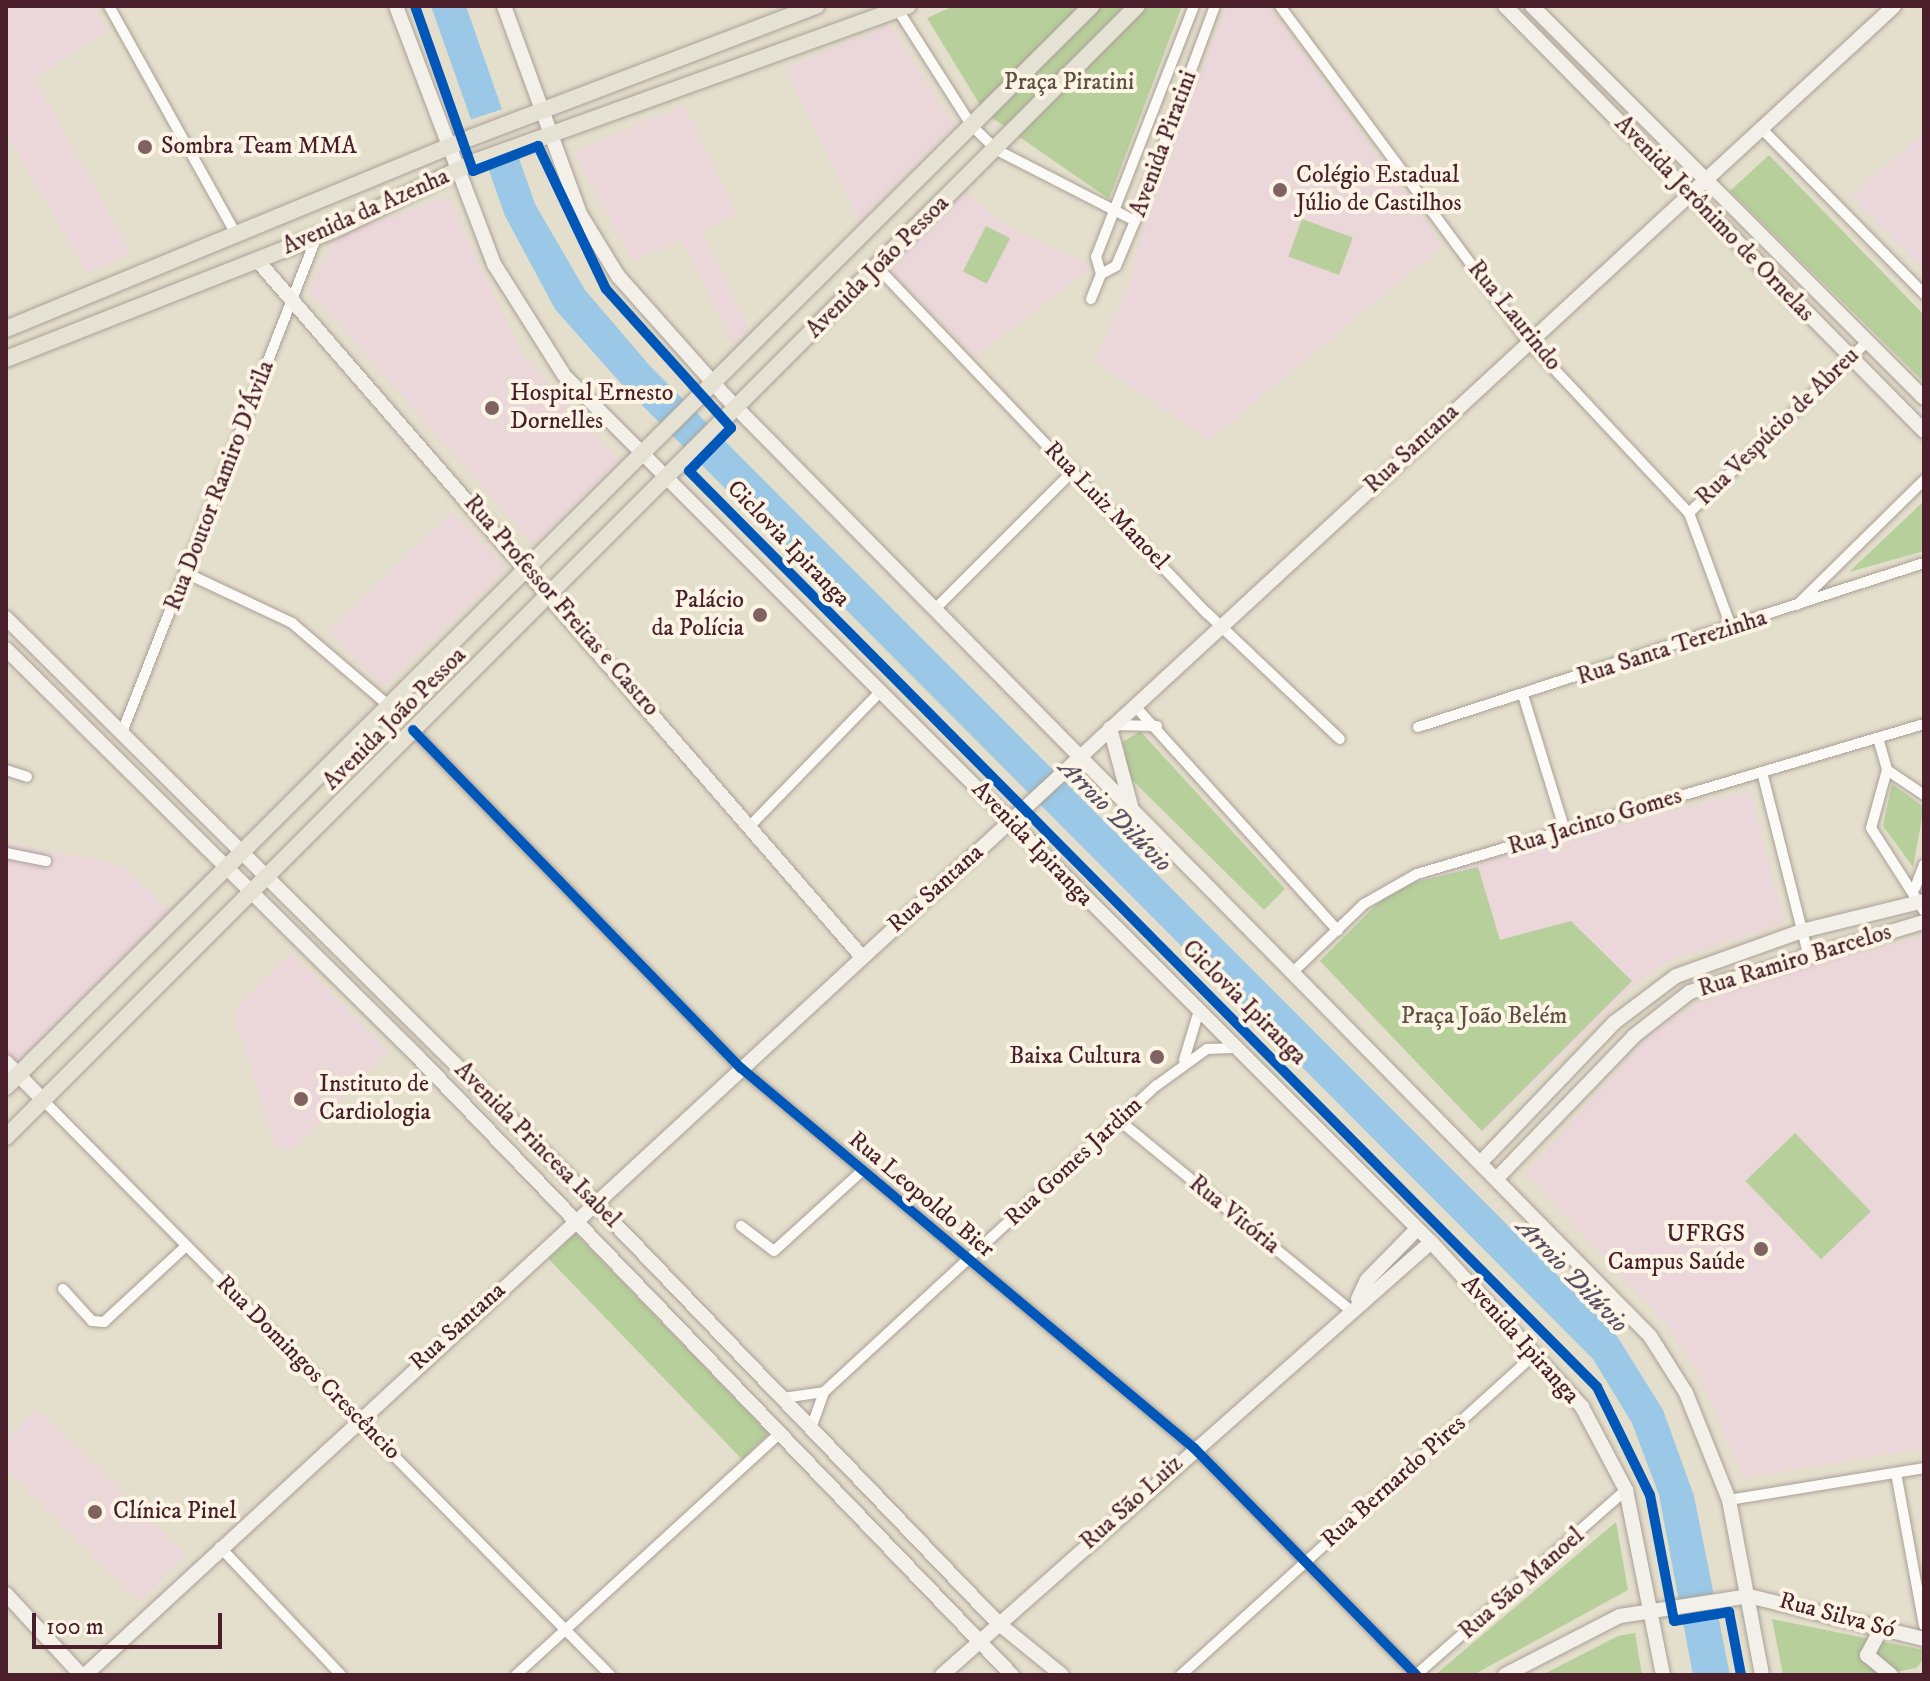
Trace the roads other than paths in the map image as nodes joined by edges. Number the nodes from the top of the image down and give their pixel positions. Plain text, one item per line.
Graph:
1 (109, 6) edge
2 (396, 6) edge
3 (504, 6) edge
4 (816, 6) edge
5 (1091, 6) edge
6 (1137, 6) edge
7 (1194, 6) edge
8 (1215, 6) edge
9 (1280, 6) edge
10 (1505, 6) edge
11 (1532, 6) edge
12 (1894, 6) edge
13 (903, 8) edge
14 (1609, 80) junction
15 (1593, 95) junction
16 (541, 111) junction
17 (972, 126) junction
18 (1761, 128) junction
19 (549, 136) junction
20 (446, 149) junction
21 (997, 150) junction
22 (454, 172) junction
23 (1705, 180) junction
24 (1690, 193) junction
25 (1114, 213) junction
26 (1135, 221) junction
27 (237, 236) junction
28 (317, 236) junction
29 (257, 260) junction
30 (878, 268) junction
31 (1793, 268) junction
32 (1101, 274) junction
33 (1778, 282) junction
34 (1924, 294) edge
35 (1091, 299) dead end
36 (291, 302) junction
37 (6, 329) edge
38 (1528, 341) junction
39 (1867, 342) junction
40 (1849, 358) junction
41 (6, 359) edge
42 (712, 383) junction
43 (1924, 398) edge
44 (736, 407) junction
45 (1924, 431) edge
46 (640, 455) junction
47 (1073, 471) junction
48 (665, 480) junction
49 (1924, 480) edge
50 (1689, 513) junction
51 (1924, 563) edge
52 (529, 565) junction
53 (188, 574) junction
54 (550, 592) junction
55 (1793, 609) junction
56 (934, 610) junction
57 (6, 618) edge
58 (1220, 625) junction
59 (1732, 629) junction
60 (6, 649) edge
61 (881, 691) junction
62 (1523, 695) junction
63 (388, 705) junction
64 (1134, 705) junction
65 (1924, 724) edge
66 (1112, 726) junction
67 (1157, 726) junction
68 (1418, 727) dead end
69 (413, 730) junction
70 (121, 735) junction
71 (1878, 738) junction
72 (1340, 739) dead end
73 (1073, 760) junction
74 (6, 770) edge
75 (1887, 770) junction
76 (1762, 772) junction
77 (27, 777) dead end
78 (1924, 795) edge
79 (1131, 806) junction
80 (1011, 821) junction
81 (750, 826) junction
82 (1565, 831) junction
83 (243, 851) junction
84 (6, 853) edge
85 (46, 861) dead end
86 (1924, 865) edge
87 (227, 867) junction
88 (268, 874) junction
89 (251, 890) junction
90 (1921, 901) edge
91 (1924, 922) edge
92 (1338, 931) junction
93 (1802, 931) junction
94 (1808, 954) junction
95 (862, 957) junction
96 (1294, 971) junction
97 (1198, 1014) junction
98 (1232, 1048) junction
99 (1183, 1062) junction
100 (12, 1068) edge
101 (741, 1068) junction
102 (6, 1087) edge
103 (43, 1100) junction
104 (1120, 1121) junction
105 (6, 1137) edge
106 (1483, 1160) junction
107 (862, 1171) junction
108 (1499, 1176) junction
109 (594, 1202) junction
110 (576, 1219) junction
111 (741, 1226) dead end
112 (1417, 1229) junction
113 (1431, 1242) junction
114 (186, 1246) junction
115 (967, 1261) junction
116 (63, 1289) dead end
117 (1353, 1304) junction
118 (1535, 1354) junction
119 (824, 1392) junction
120 (783, 1398) junction
121 (359, 1418) junction
122 (811, 1428) junction
123 (780, 1433) junction
124 (1194, 1448) junction
125 (1924, 1468) edge
126 (1896, 1473) junction
127 (1626, 1490) junction
128 (1729, 1500) junction
129 (220, 1547) junction
130 (1307, 1562) junction
131 (6, 1594) edge
132 (1749, 1596) junction
133 (1653, 1612) junction
134 (998, 1623) junction
135 (1924, 1625) edge
136 (564, 1629) junction
137 (1881, 1629) junction
138 (1924, 1639) edge
139 (978, 1642) junction
140 (83, 1675) edge
141 (341, 1675) edge
142 (516, 1675) edge
143 (610, 1675) edge
144 (942, 1675) edge
145 (1012, 1675) edge
146 (1062, 1675) edge
147 (1181, 1675) edge
148 (1416, 1675) edge
149 (1505, 1675) edge
150 (1663, 1675) edge
151 (1762, 1675) edge
152 (1891, 1675) edge

1 - 27 street
2 - 20 main road, Avenida Ipiranga
3 - 16 main road
4 - 16 main road, Avenida da Azenha
5 - 17 main road, Avenida João Pessoa
6 - 21 main road, Avenida João Pessoa
7 - 25 street, Avenida Piratini
8 - 26 street, Avenida Piratini
9 - 38 street, Rua Laurindo
10 - 15 main road, Avenida Jerônimo de Ornelas
11 - 14 main road, Avenida Jerônimo de Ornelas
12 - 18 main road, Rua Santana
13 - 17 street
13 - 19 main road, Avenida da Azenha
14 - 15 main road
14 - 23 main road, Avenida Jerônimo de Ornelas
15 - 24 main road, Avenida Jerônimo de Ornelas
16 - 19 main road
16 - 20 main road, Avenida da Azenha
17 - 21 street
17 - 42 main road, Avenida João Pessoa
18 - 23 main road, Rua Santana
18 - 34 street
19 - 22 main road, Avenida da Azenha
19 - 42 main road
20 - 22 main road, Avenida Ipiranga
20 - 27 main road, Avenida da Azenha
21 - 25 street
21 - 30 main road, Avenida João Pessoa
22 - 28 main road, Avenida da Azenha
22 - 46 main road, Avenida Ipiranga
23 - 24 main road, Rua Santana
23 - 31 main road, Avenida Jerônimo de Ornelas
24 - 33 main road, Avenida Jerônimo de Ornelas
24 - 38 main road, Rua Santana
25 - 26 street
25 - 32 street, Avenida Piratini
26 - 32 street, Avenida Piratini
27 - 37 main road, Avenida da Azenha
28 - 29 main road, Avenida da Azenha
28 - 36 street, Rua Doutor Ramiro D'Ávila
29 - 36 main road, Rua Professor Freitas e Castro
29 - 41 main road, Avenida da Azenha
30 - 44 main road, Avenida João Pessoa
30 - 47 street, Rua Luiz Manoel
31 - 33 main road
31 - 39 main road, Avenida Jerônimo de Ornelas
32 - 35 street, Avenida Piratini
33 - 40 main road, Avenida Jerônimo de Ornelas
36 - 52 main road, Rua Professor Freitas e Castro
36 - 53 street, Rua Doutor Ramiro D'Ávila
38 - 50 street, Rua Laurindo
38 - 58 main road, Rua Santana
39 - 40 street, Rua Vespúcio de Abreu
39 - 43 main road, Avenida Jerônimo de Ornelas
40 - 45 main road, Avenida Jerônimo de Ornelas
40 - 50 street, Rua Vespúcio de Abreu
42 - 44 main road
42 - 46 main road, Avenida João Pessoa
44 - 48 main road, Avenida João Pessoa
44 - 56 main road
46 - 48 main road, Avenida Ipiranga
46 - 52 main road, Avenida João Pessoa
47 - 56 street
47 - 58 street, Rua Luiz Manoel
48 - 54 main road, Avenida João Pessoa
48 - 61 main road, Avenida Ipiranga
49 - 55 street
50 - 59 street, Rua Laurindo
51 - 55 street, Rua Santa Terezinha
52 - 54 main road, Rua Professor Freitas e Castro
52 - 63 main road, Avenida João Pessoa
53 - 63 street
53 - 70 street, Rua Doutor Ramiro D'Ávila
54 - 69 main road, Avenida João Pessoa
54 - 81 main road, Rua Professor Freitas e Castro
55 - 59 street, Rua Santa Terezinha
56 - 73 main road
57 - 70 main road, Avenida Princesa Isabel
58 - 64 main road, Rua Santana
58 - 72 street, Rua Luiz Manoel
59 - 62 street, Rua Santa Terezinha
60 - 87 main road, Avenida Princesa Isabel
61 - 80 main road, Avenida Ipiranga
61 - 81 street
62 - 68 street, Rua Santa Terezinha
62 - 82 street
63 - 83 main road, Avenida João Pessoa
64 - 66 main road, Rua Santana
64 - 67 street
65 - 71 street, Rua Jacinto Gomes
66 - 67 street
66 - 73 main road, Rua Santana
66 - 79 main road
67 - 92 street
69 - 88 main road, Avenida João Pessoa
69 - 101 street, Rua Leopoldo Bier
70 - 83 main road, Avenida Princesa Isabel
71 - 75 street
71 - 76 street, Rua Jacinto Gomes
73 - 79 main road
73 - 80 main road, Rua Santana
74 - 77 street
75 - 78 street
75 - 90 street
76 - 82 street, Rua Jacinto Gomes
76 - 93 street
79 - 96 main road
80 - 95 main road, Rua Santana
80 - 97 main road, Avenida Ipiranga
81 - 95 main road, Rua Professor Freitas e Castro
82 - 92 street, Rua Jacinto Gomes
83 - 87 main road, Avenida João Pessoa
83 - 88 main road, Avenida Princesa Isabel
84 - 85 street
86 - 90 street
87 - 89 main road, Avenida Princesa Isabel
87 - 100 main road, Avenida João Pessoa
88 - 89 main road, Avenida João Pessoa
88 - 109 main road, Avenida Princesa Isabel
89 - 103 main road, Avenida João Pessoa
89 - 110 main road, Avenida Princesa Isabel
90 - 93 main road, Rua Ramiro Barcelos
91 - 94 main road, Rua Ramiro Barcelos
92 - 96 street, Rua Jacinto Gomes
93 - 94 street
93 - 106 main road, Rua Ramiro Barcelos
94 - 108 main road, Rua Ramiro Barcelos
95 - 101 main road, Rua Santana
96 - 106 main road
97 - 98 main road, Avenida Ipiranga
97 - 99 street, Rua Gomes Jardim
98 - 99 street, Rua Gomes Jardim
98 - 112 main road, Avenida Ipiranga
99 - 104 street, Rua Gomes Jardim
100 - 102 main road, Avenida João Pessoa
100 - 103 main road, Rua Domingos Crescêncio
101 - 107 street, Rua Leopoldo Bier
101 - 109 main road, Rua Santana
103 - 105 main road, Avenida João Pessoa
103 - 114 street, Rua Domingos Crescêncio
104 - 115 street, Rua Gomes Jardim
104 - 117 street, Rua Vitória
106 - 108 main road
107 - 111 street
107 - 115 street, Rua Leopoldo Bier
108 - 128 main road
109 - 110 main road, Rua Santana
109 - 120 main road, Avenida Princesa Isabel
110 - 121 main road, Rua Santana
110 - 123 main road, Avenida Princesa Isabel
112 - 113 main road, Avenida Ipiranga
112 - 117 main road, Rua São Luiz
113 - 117 main road, Rua São Luiz
113 - 118 main road, Avenida Ipiranga
114 - 116 street
114 - 121 street, Rua Domingos Crescêncio
115 - 119 street, Rua Gomes Jardim
115 - 124 street, Rua Leopoldo Bier
117 - 124 main road, Rua São Luiz
118 - 127 main road, Avenida Ipiranga
118 - 130 street, Rua Bernardo Pires
119 - 120 street
119 - 122 street, Rua Gomes Jardim
120 - 122 main road, Avenida Princesa Isabel
121 - 129 main road, Rua Santana
121 - 136 street, Rua Domingos Crescêncio
122 - 134 main road, Avenida Princesa Isabel
123 - 136 street
123 - 139 main road, Avenida Princesa Isabel
124 - 130 street, Rua Leopoldo Bier
124 - 134 main road, Rua São Luiz
125 - 126 street
126 - 128 street
126 - 135 street
127 - 133 main road, Avenida Ipiranga
127 - 148 street, Rua São Manoel
128 - 132 main road
129 - 140 main road, Rua Santana
129 - 141 street
130 - 147 street, Rua Bernardo Pires
130 - 148 street, Rua Leopoldo Bier
131 - 140 main road
132 - 133 main road
132 - 137 main road, Rua Silva Só
132 - 151 main road
133 - 149 main road
133 - 150 main road, Avenida Ipiranga
134 - 139 main road, Rua São Luiz
134 - 146 main road, Avenida Princesa Isabel
136 - 142 street
136 - 143 street, Rua Domingos Crescêncio
137 - 138 main road, Rua Silva Só
137 - 152 main road
139 - 144 main road, Rua São Luiz
139 - 145 main road, Avenida Princesa Isabel

